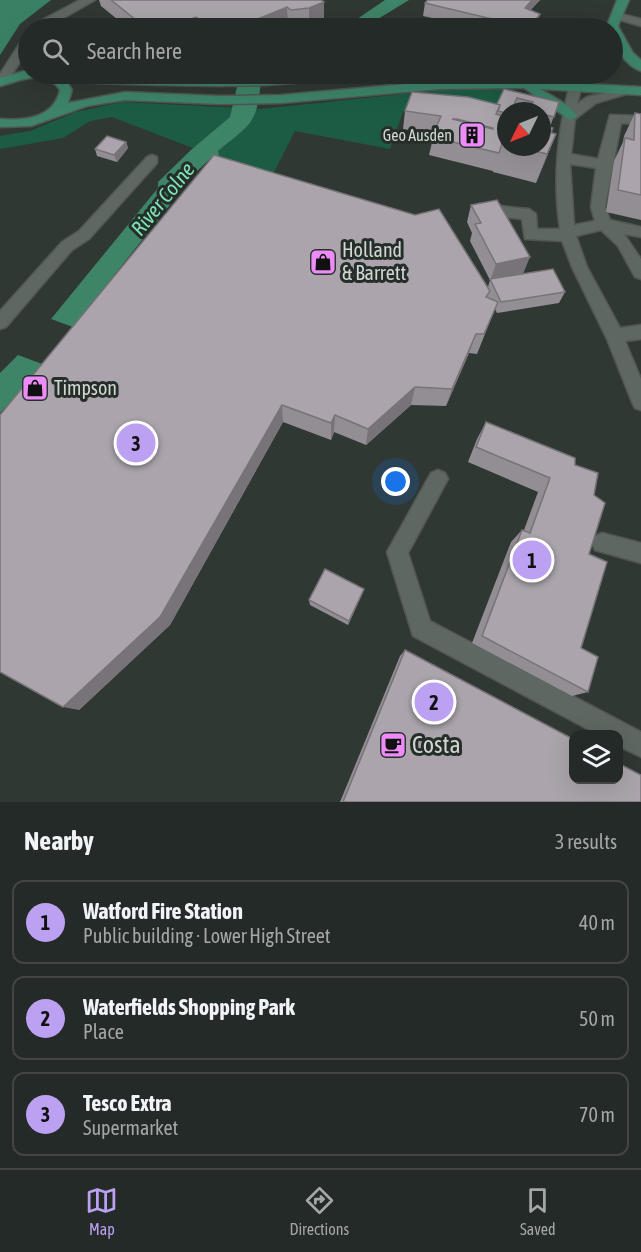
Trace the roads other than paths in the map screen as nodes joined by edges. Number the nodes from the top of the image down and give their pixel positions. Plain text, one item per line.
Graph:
1 (89, 0) edge
2 (623, 0) edge
3 (54, 18) edge
4 (616, 18) edge
5 (641, 23) edge
6 (623, 24) edge
7 (623, 43) edge
8 (18, 57) edge
9 (641, 67) edge
10 (18, 77) edge
11 (1, 82) edge
12 (63, 84) edge
13 (516, 84) junction
14 (575, 84) edge
15 (574, 87) junction
16 (635, 91) edge
17 (52, 114) junction
18 (570, 116) junction
19 (641, 120) edge
20 (3, 125) edge
21 (563, 158) junction
22 (152, 159) dead end
23 (604, 164) junction
24 (470, 209) edge
25 (604, 224) junction
26 (641, 232) edge
27 (568, 233) junction
28 (641, 273) edge
29 (0, 322) edge
30 (641, 332) edge
31 (615, 336) junction
32 (641, 402) edge
33 (438, 479) dead end
34 (602, 543) dead end
35 (641, 553) edge
36 (641, 745) edge

1 - 3 street
2 - 4 main road
5 - 6 street
7 - 9 main road
8 - 11 street
10 - 11 main road
12 - 17 main road
13 - 15 main road
13 - 17 main road
13 - 18 main road
14 - 15 street
15 - 16 main road
15 - 18 street
16 - 18 street
17 - 20 main road
18 - 21 street
19 - 23 street
21 - 23 street
21 - 27 street
22 - 29 street
23 - 25 street
24 - 27 street
25 - 26 street
25 - 27 street
25 - 28 street
27 - 31 street
30 - 31 street
31 - 32 street
33 - 36 street
34 - 35 street

